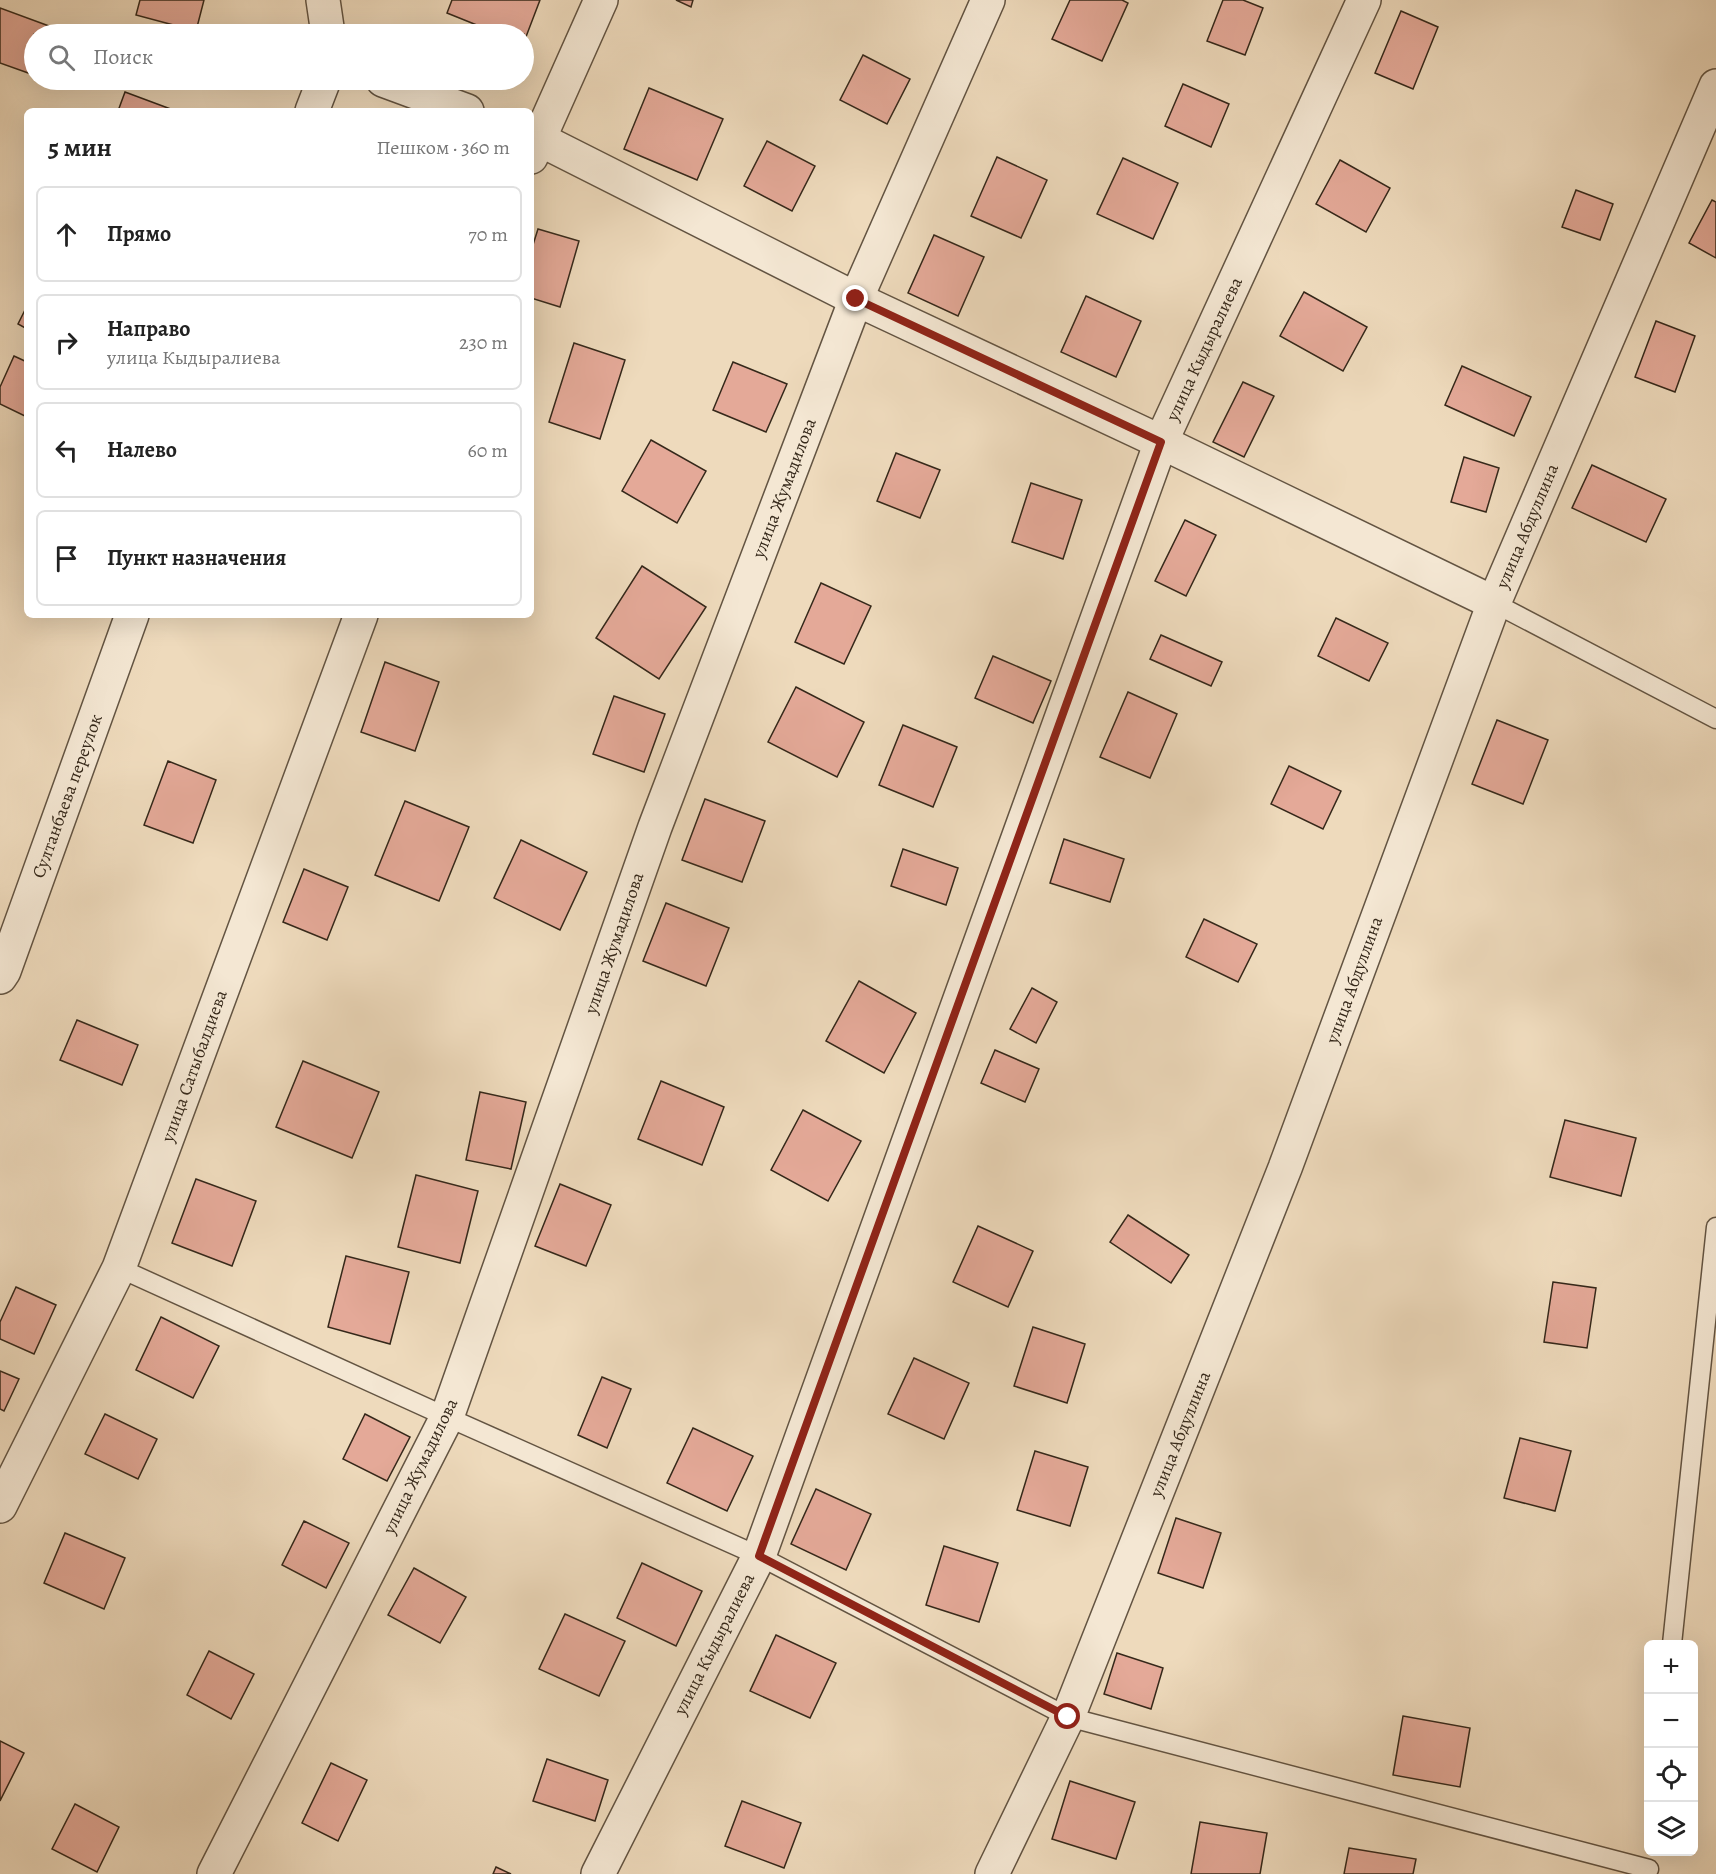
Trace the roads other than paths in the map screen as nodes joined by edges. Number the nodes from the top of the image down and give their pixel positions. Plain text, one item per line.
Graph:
1 (323, 0) edge
2 (601, 0) edge
3 (988, 0) edge
4 (1364, 0) edge
5 (327, 24) edge
6 (1716, 86) edge
7 (320, 90) edge
8 (410, 90) edge
9 (313, 108) edge
10 (459, 108) edge
11 (534, 144) edge
12 (856, 299) junction
13 (1161, 442) junction
14 (1494, 603) junction
15 (131, 618) edge
16 (360, 618) edge
17 (1716, 719) edge
18 (0, 977) edge
19 (1716, 1227) edge
20 (119, 1268) junction
21 (447, 1417) junction
22 (0, 1506) edge
23 (759, 1556) junction
24 (1672, 1640) edge
25 (1068, 1717) junction
26 (1649, 1865) edge
27 (214, 1874) edge
28 (598, 1874) edge
29 (992, 1874) edge

1 - 5 street
2 - 11 street
3 - 12 street, улица Жумадилова
4 - 13 street, улица Кыдыралиева
6 - 14 street, улица Абдуллина
7 - 9 street
8 - 10 street
11 - 12 street
12 - 13 street
12 - 21 street, улица Жумадилова
13 - 14 street
13 - 23 street, улица Кыдыралиева
14 - 17 lane
14 - 25 street, улица Абдуллина
15 - 18 street, Султанбаева переулок
16 - 20 street, улица Сатыбалдиева
19 - 24 lane
20 - 21 lane
20 - 22 street, улица Сатыбалдиева
21 - 23 lane
21 - 27 street, улица Жумадилова
23 - 25 lane
23 - 28 street, улица Кыдыралиева
25 - 26 lane
25 - 29 street, улица Абдуллина

